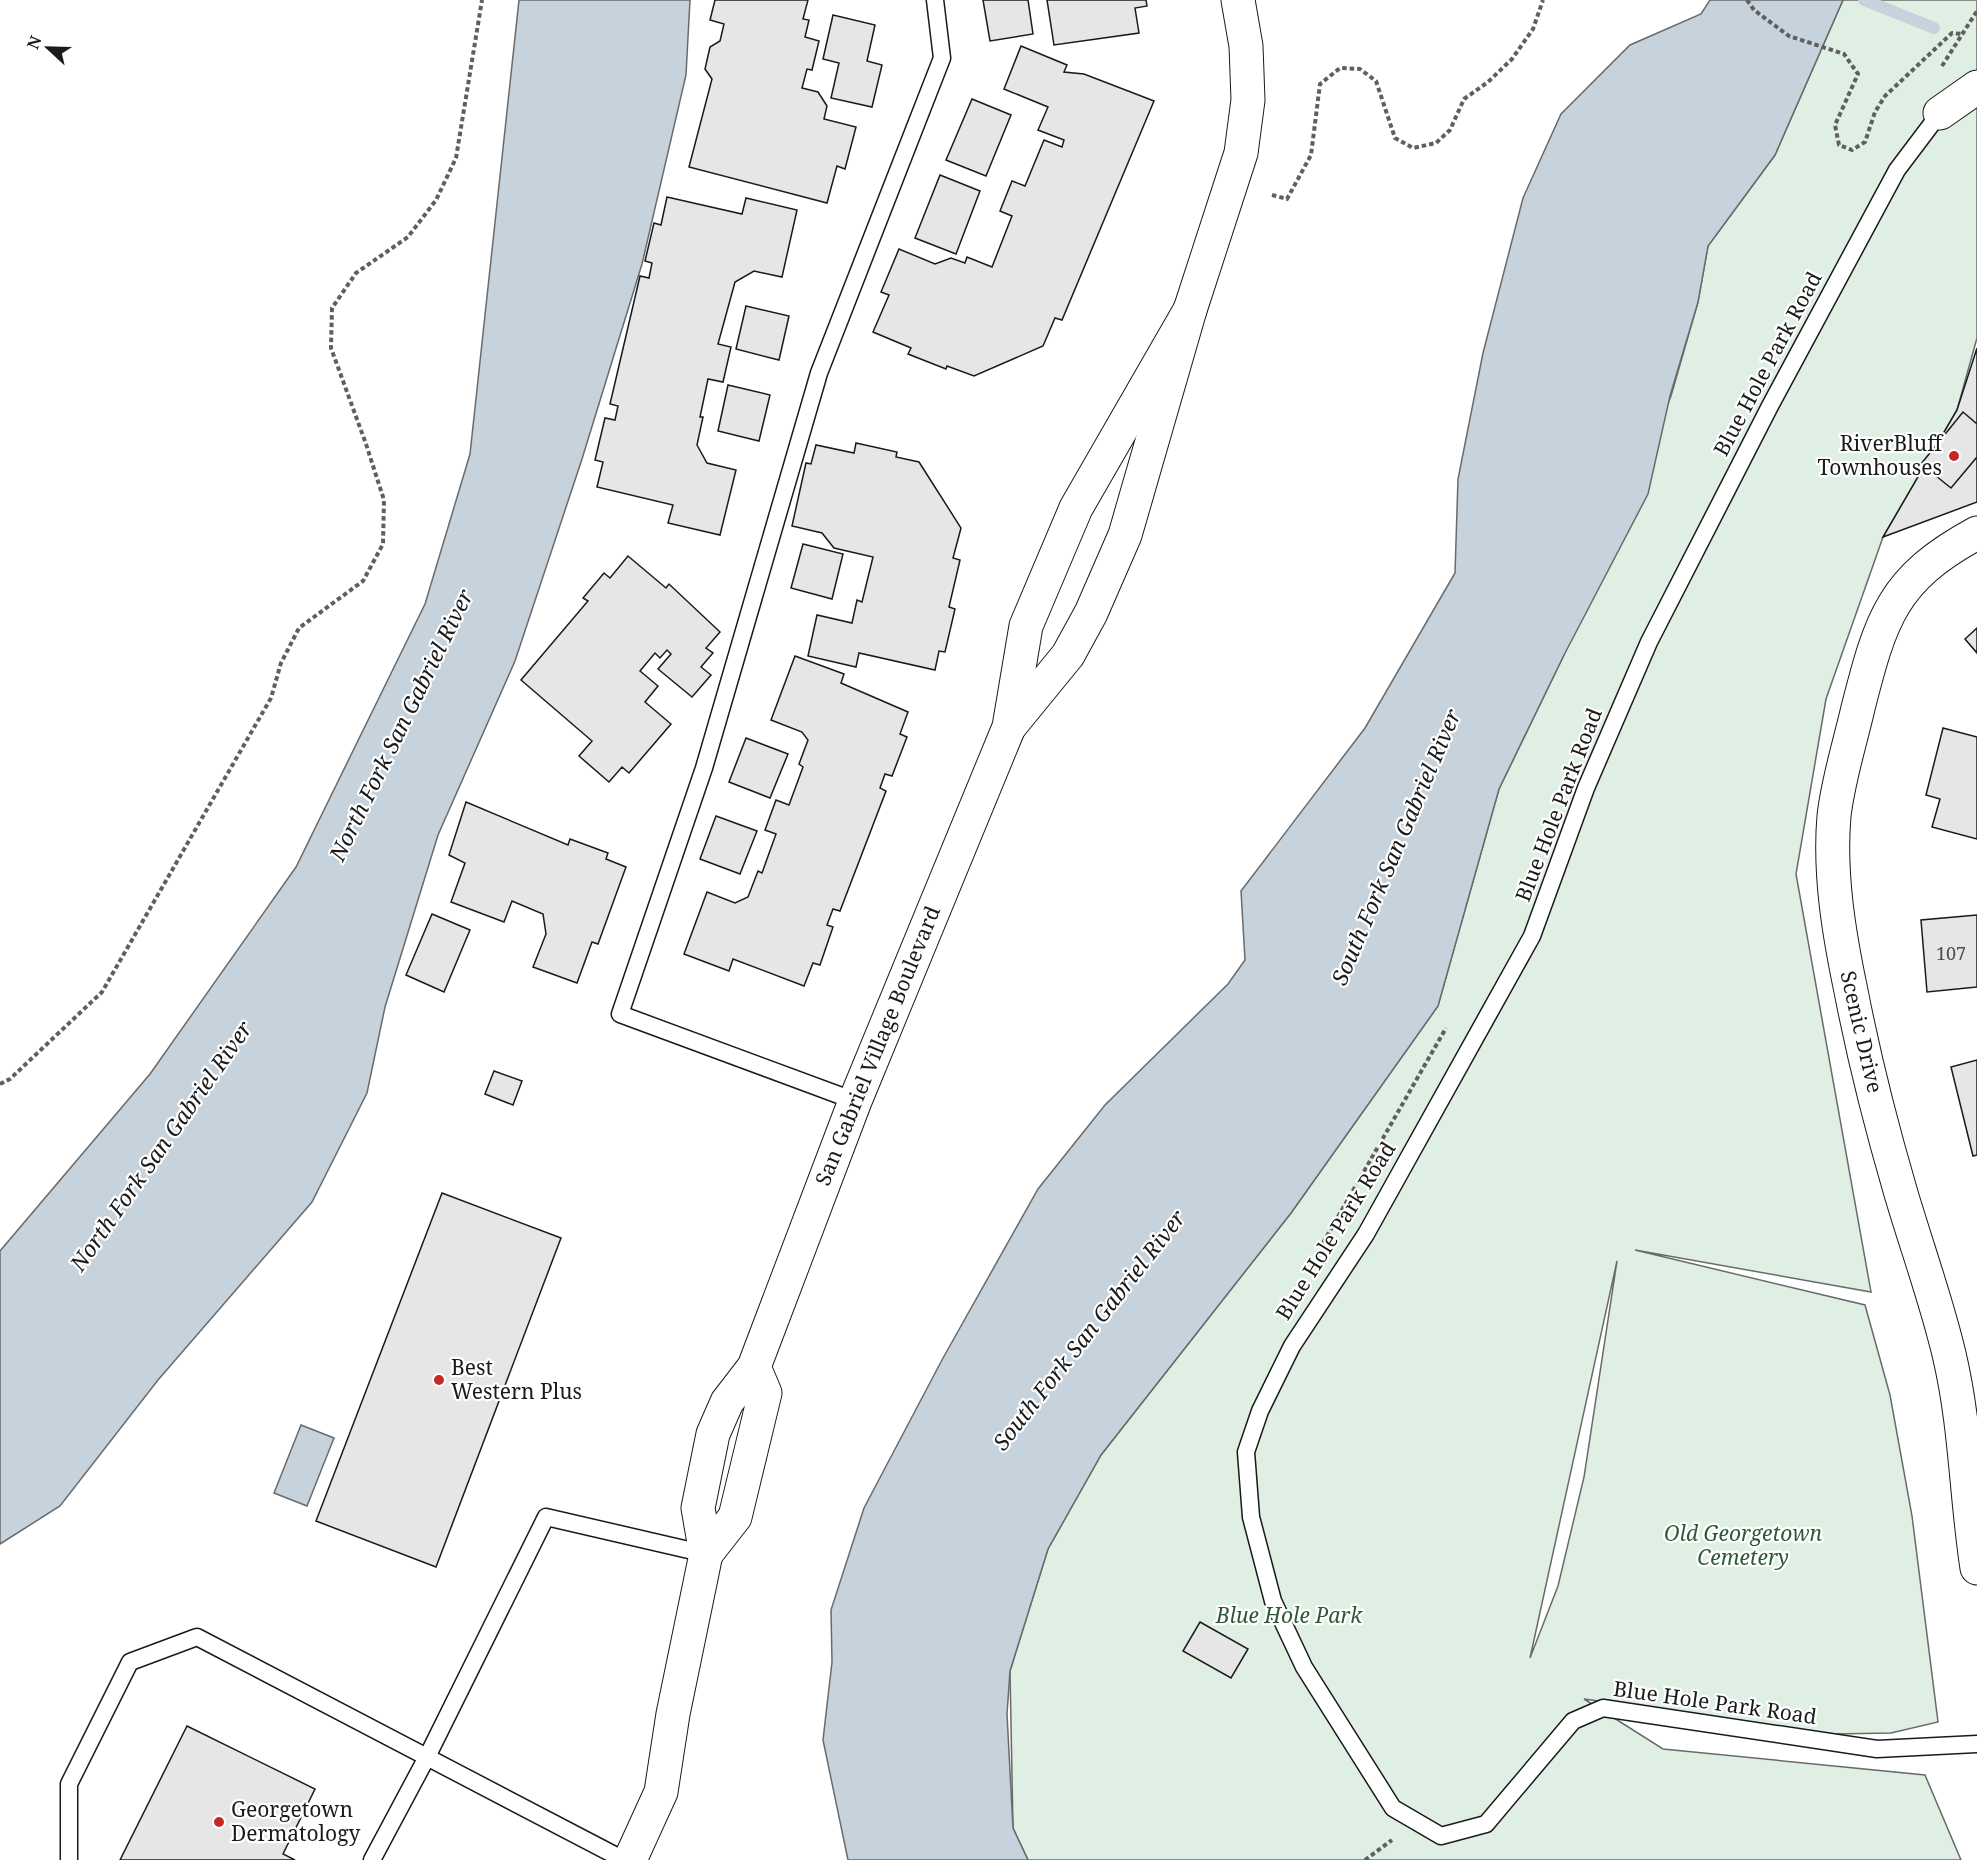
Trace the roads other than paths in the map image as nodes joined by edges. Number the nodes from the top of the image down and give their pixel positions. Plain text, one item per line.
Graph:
1 (935, 0) edge
2 (1238, 0) edge
3 (1977, 87) edge
4 (1940, 113) joint
5 (1190, 310) junction
6 (1977, 533) edge
7 (1009, 727) junction
8 (855, 1101) junction
9 (1971, 1440) edge
10 (706, 1554) junction
11 (1977, 1568) edge
12 (1977, 1743) edge
13 (427, 1757) junction
14 (69, 1860) edge
15 (372, 1860) edge
16 (624, 1860) edge
17 (630, 1860) edge

1 - 8 lane
2 - 5 street, San Gabriel Village Boulevard
3 - 4 street
4 - 12 lane, Blue Hole Park Road
5 - 7 street, San Gabriel Village Boulevard
5 - 7 street, San Gabriel Village Boulevard
6 - 9 street, Scenic Drive
7 - 8 street, San Gabriel Village Boulevard
8 - 10 street, San Gabriel Village Boulevard
9 - 11 street, Scenic Drive
10 - 13 lane
10 - 17 street, San Gabriel Village Boulevard
13 - 14 lane
13 - 15 lane
13 - 16 lane

